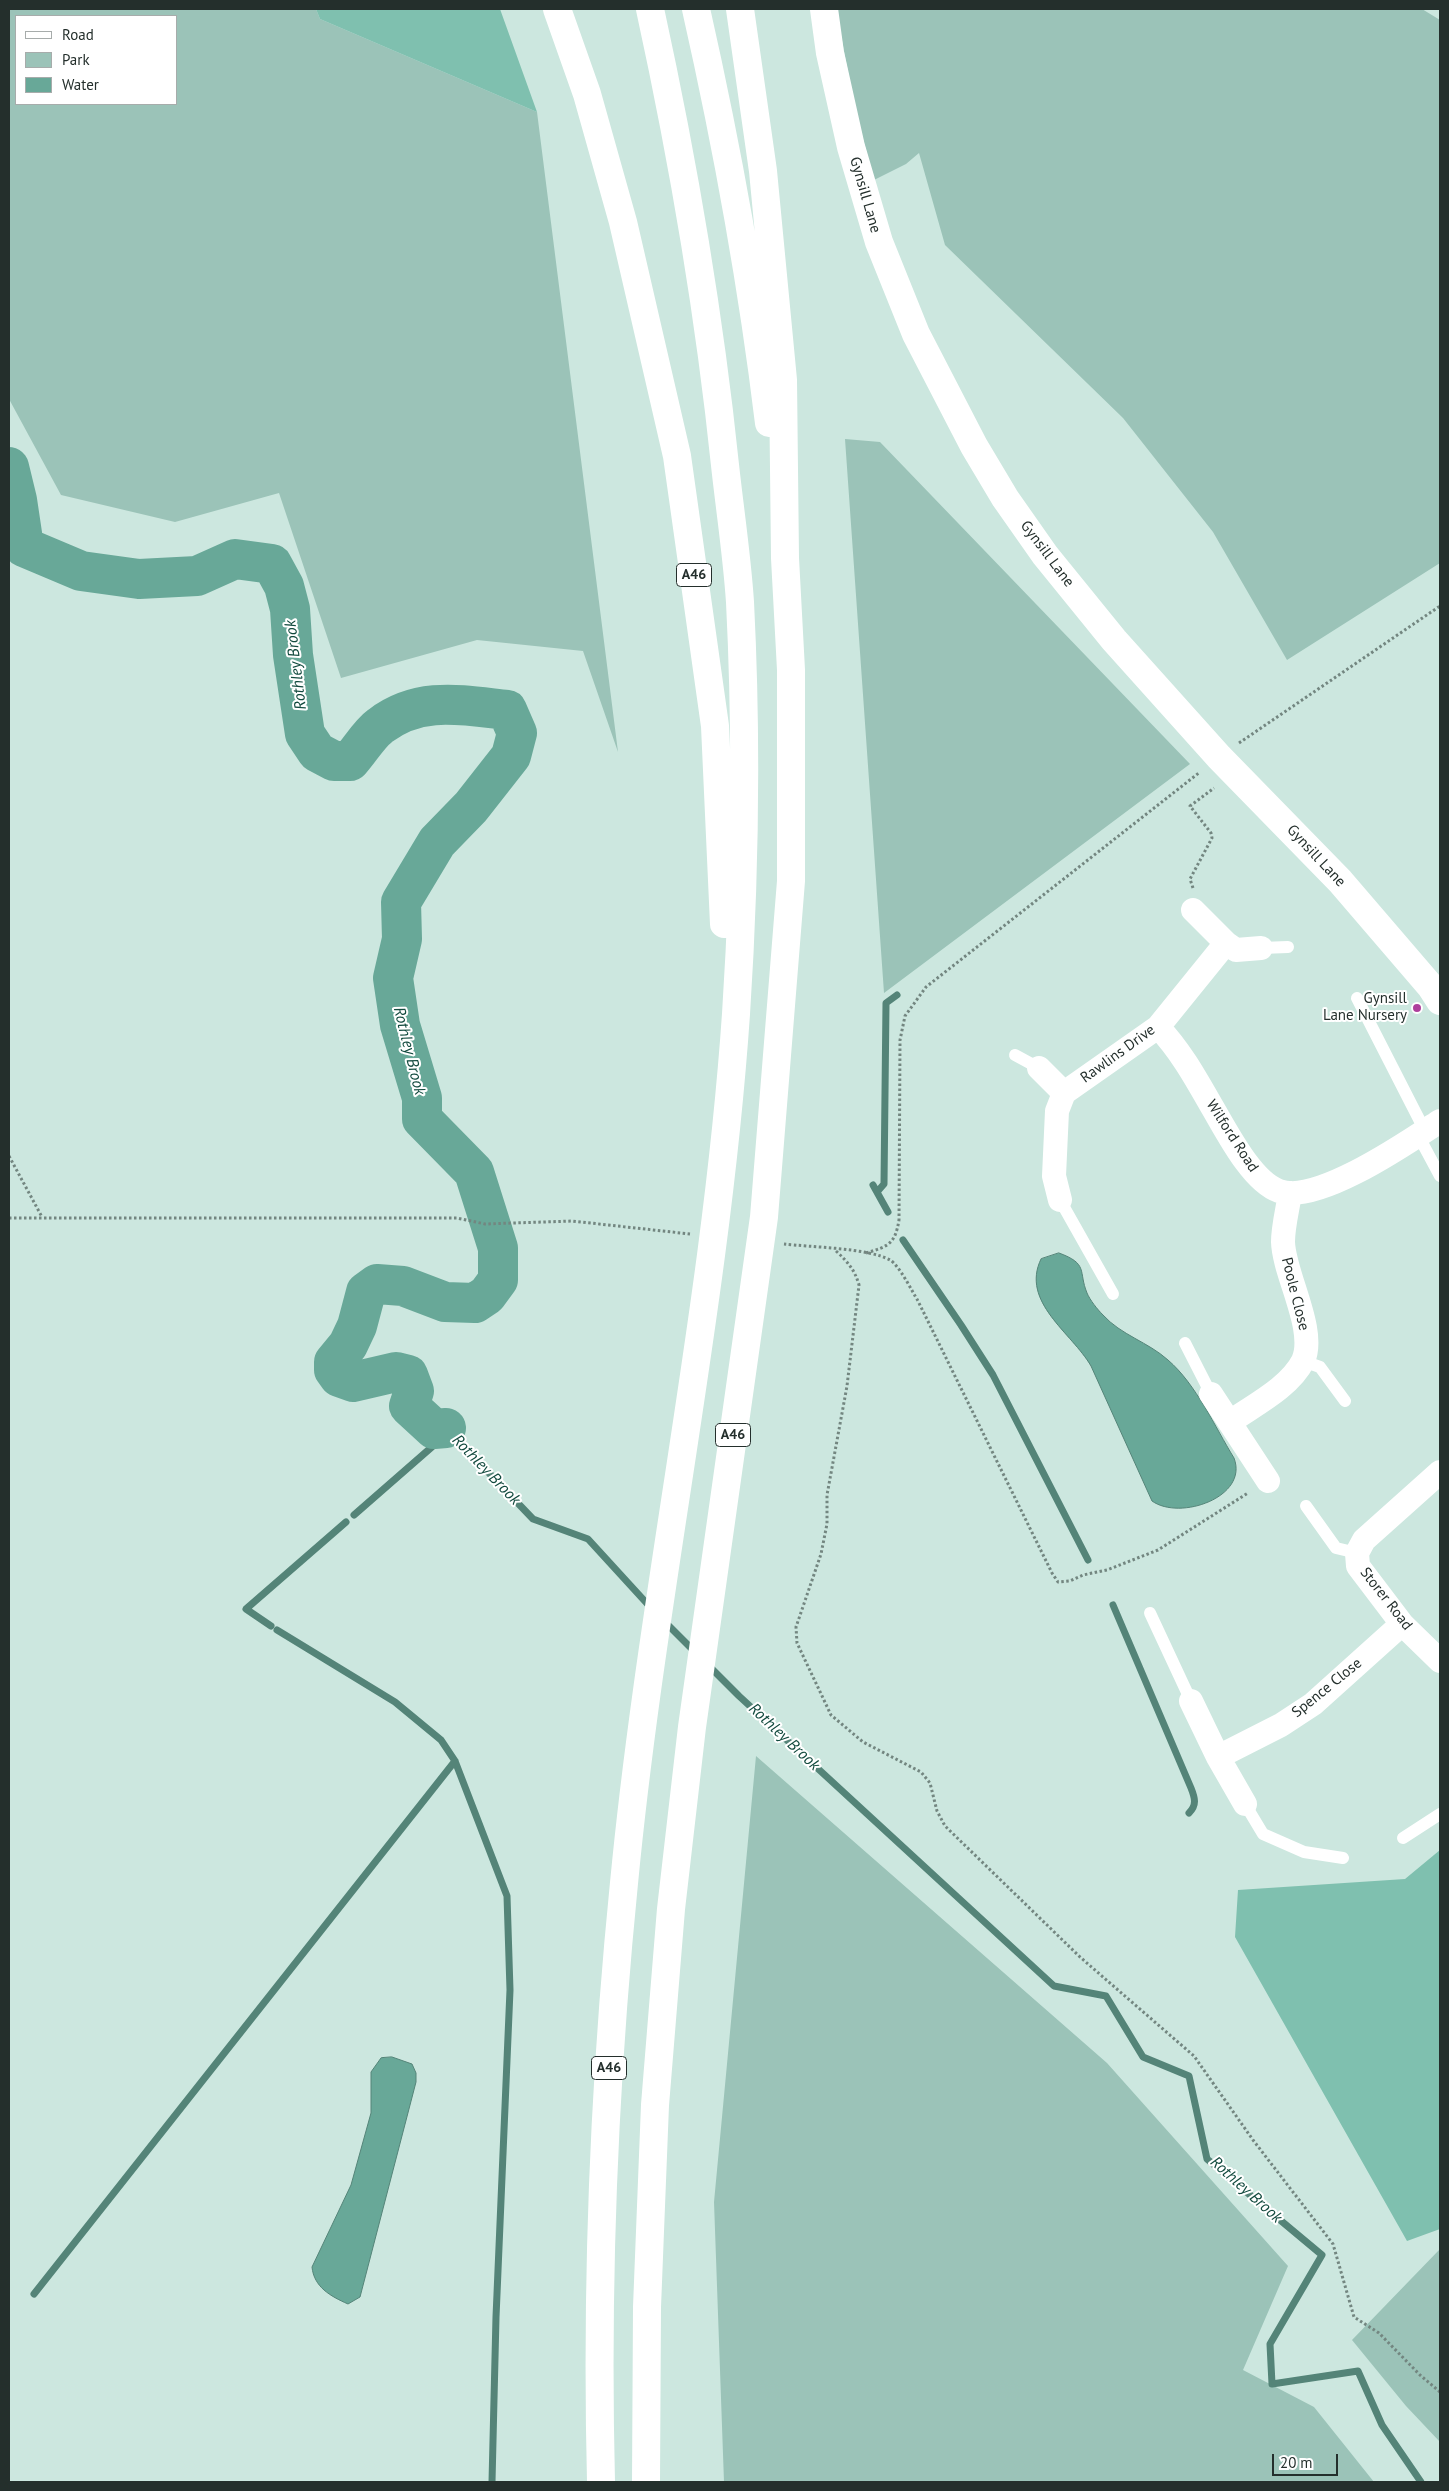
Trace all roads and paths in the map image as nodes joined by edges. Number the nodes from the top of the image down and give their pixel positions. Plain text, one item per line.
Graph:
1 (557, 9) edge
2 (650, 9) edge
3 (696, 9) edge
4 (740, 9) edge
5 (824, 9) edge
6 (786, 558) junction
7 (1440, 606) edge
8 (1227, 765) junction
9 (1195, 913) joint
10 (1226, 943) junction
11 (1288, 947) dead end
12 (1260, 948) joint
13 (1437, 989) edge
14 (1357, 998) dead end
15 (1158, 1027) junction
16 (1016, 1055) dead end
17 (1039, 1068) joint
18 (1064, 1093) junction
19 (1428, 1129) edge
20 (9, 1156) edge
21 (722, 1158) junction
22 (1440, 1176) edge
23 (1290, 1192) junction
24 (1060, 1200) joint
25 (42, 1217) junction
26 (9, 1218) edge
27 (707, 1226) junction
28 (777, 1244) dead end
29 (835, 1250) junction
30 (866, 1254) junction
31 (1113, 1294) dead end
32 (1184, 1343) dead end
33 (1303, 1361) junction
34 (1211, 1394) joint
35 (1345, 1401) dead end
36 (1230, 1422) junction
37 (1440, 1472) edge
38 (1268, 1481) joint
39 (1306, 1506) dead end
40 (1357, 1553) junction
41 (1150, 1613) dead end
42 (1402, 1624) junction
43 (1440, 1661) edge
44 (1191, 1701) joint
45 (1218, 1757) junction
46 (1245, 1804) joint
47 (1440, 1814) edge
48 (1403, 1838) dead end
49 (1342, 1858) dead end
50 (647, 2307) junction
51 (1440, 2392) edge
52 (600, 2482) edge
53 (646, 2482) edge
54 (659, 2482) edge

1 - 21 main road, A46
2 - 21 main road, A46
3 - 6 main road, A46
4 - 6 main road, A46
5 - 8 main road, Gynsill Lane
6 - 50 main road, A46
7 - 8 path
8 - 9 path
8 - 13 main road, Gynsill Lane
8 - 30 path
9 - 10 street
10 - 12 street
10 - 15 street, Rawlins Drive
11 - 12 lane
14 - 19 lane
15 - 18 street, Rawlins Drive
15 - 23 street, Wilford Road
16 - 17 lane
17 - 18 street, Rawlins Drive
18 - 24 street, Rawlins Drive
19 - 22 lane
19 - 23 street, Wilford Road
20 - 25 path
21 - 27 main road, A46
23 - 33 street, Poole Close
24 - 31 lane
25 - 26 path
25 - 27 path
27 - 52 main road, A46
28 - 29 path
29 - 30 path
29 - 51 path
30 - 38 path
32 - 34 lane
33 - 35 lane
33 - 36 street
34 - 36 street
36 - 38 street
37 - 40 street, Storer Road
39 - 40 lane
40 - 42 street, Storer Road
41 - 44 lane
42 - 43 street, Storer Road
42 - 45 street, Spence Close
44 - 45 street
45 - 46 street
46 - 49 lane
47 - 48 lane
50 - 53 main road, A46
50 - 54 main road

